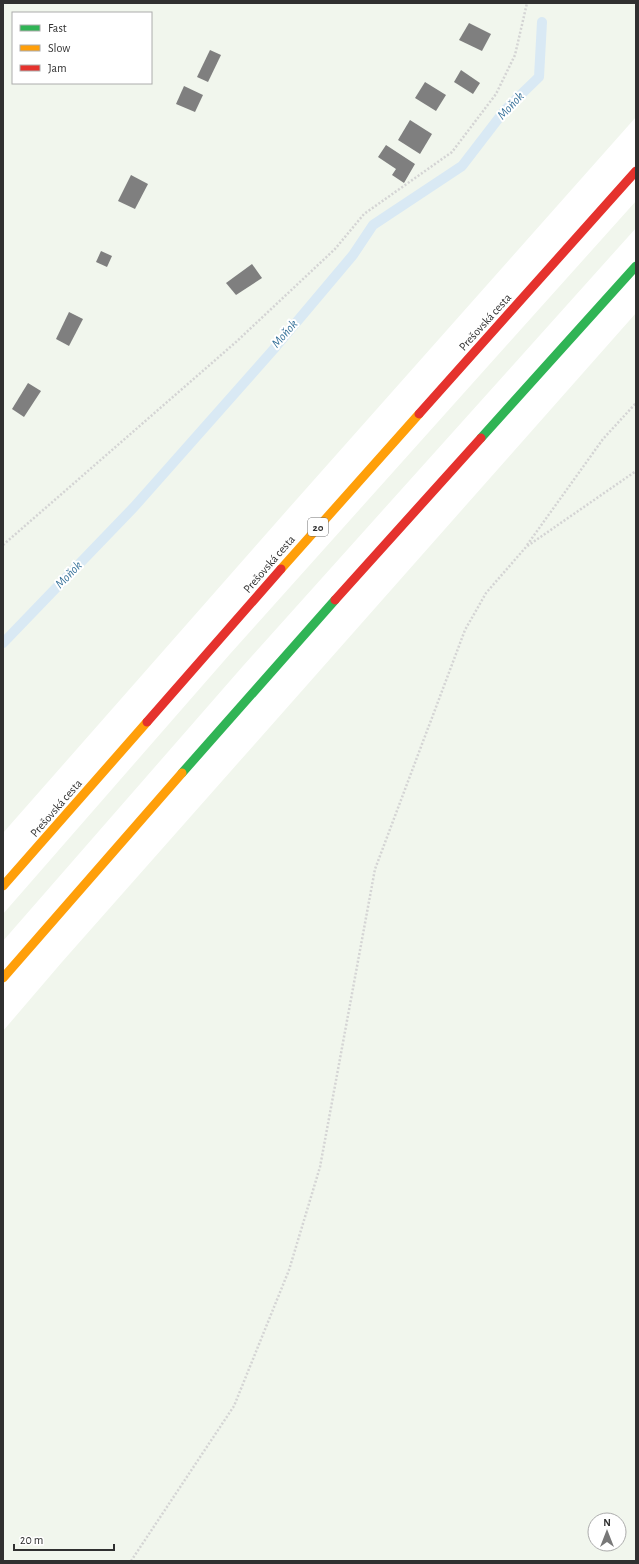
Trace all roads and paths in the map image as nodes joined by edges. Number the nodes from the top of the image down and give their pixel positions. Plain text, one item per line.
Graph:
1 (527, 3) edge
2 (636, 171) edge
3 (636, 266) edge
4 (636, 403) edge
5 (636, 471) edge
6 (3, 545) edge
7 (526, 547) junction
8 (3, 886) edge
9 (3, 978) edge
10 (131, 1561) edge

1 - 6 path
2 - 8 highway, Prešovská cesta / 20
3 - 9 highway
4 - 7 path
5 - 7 path
7 - 10 path

